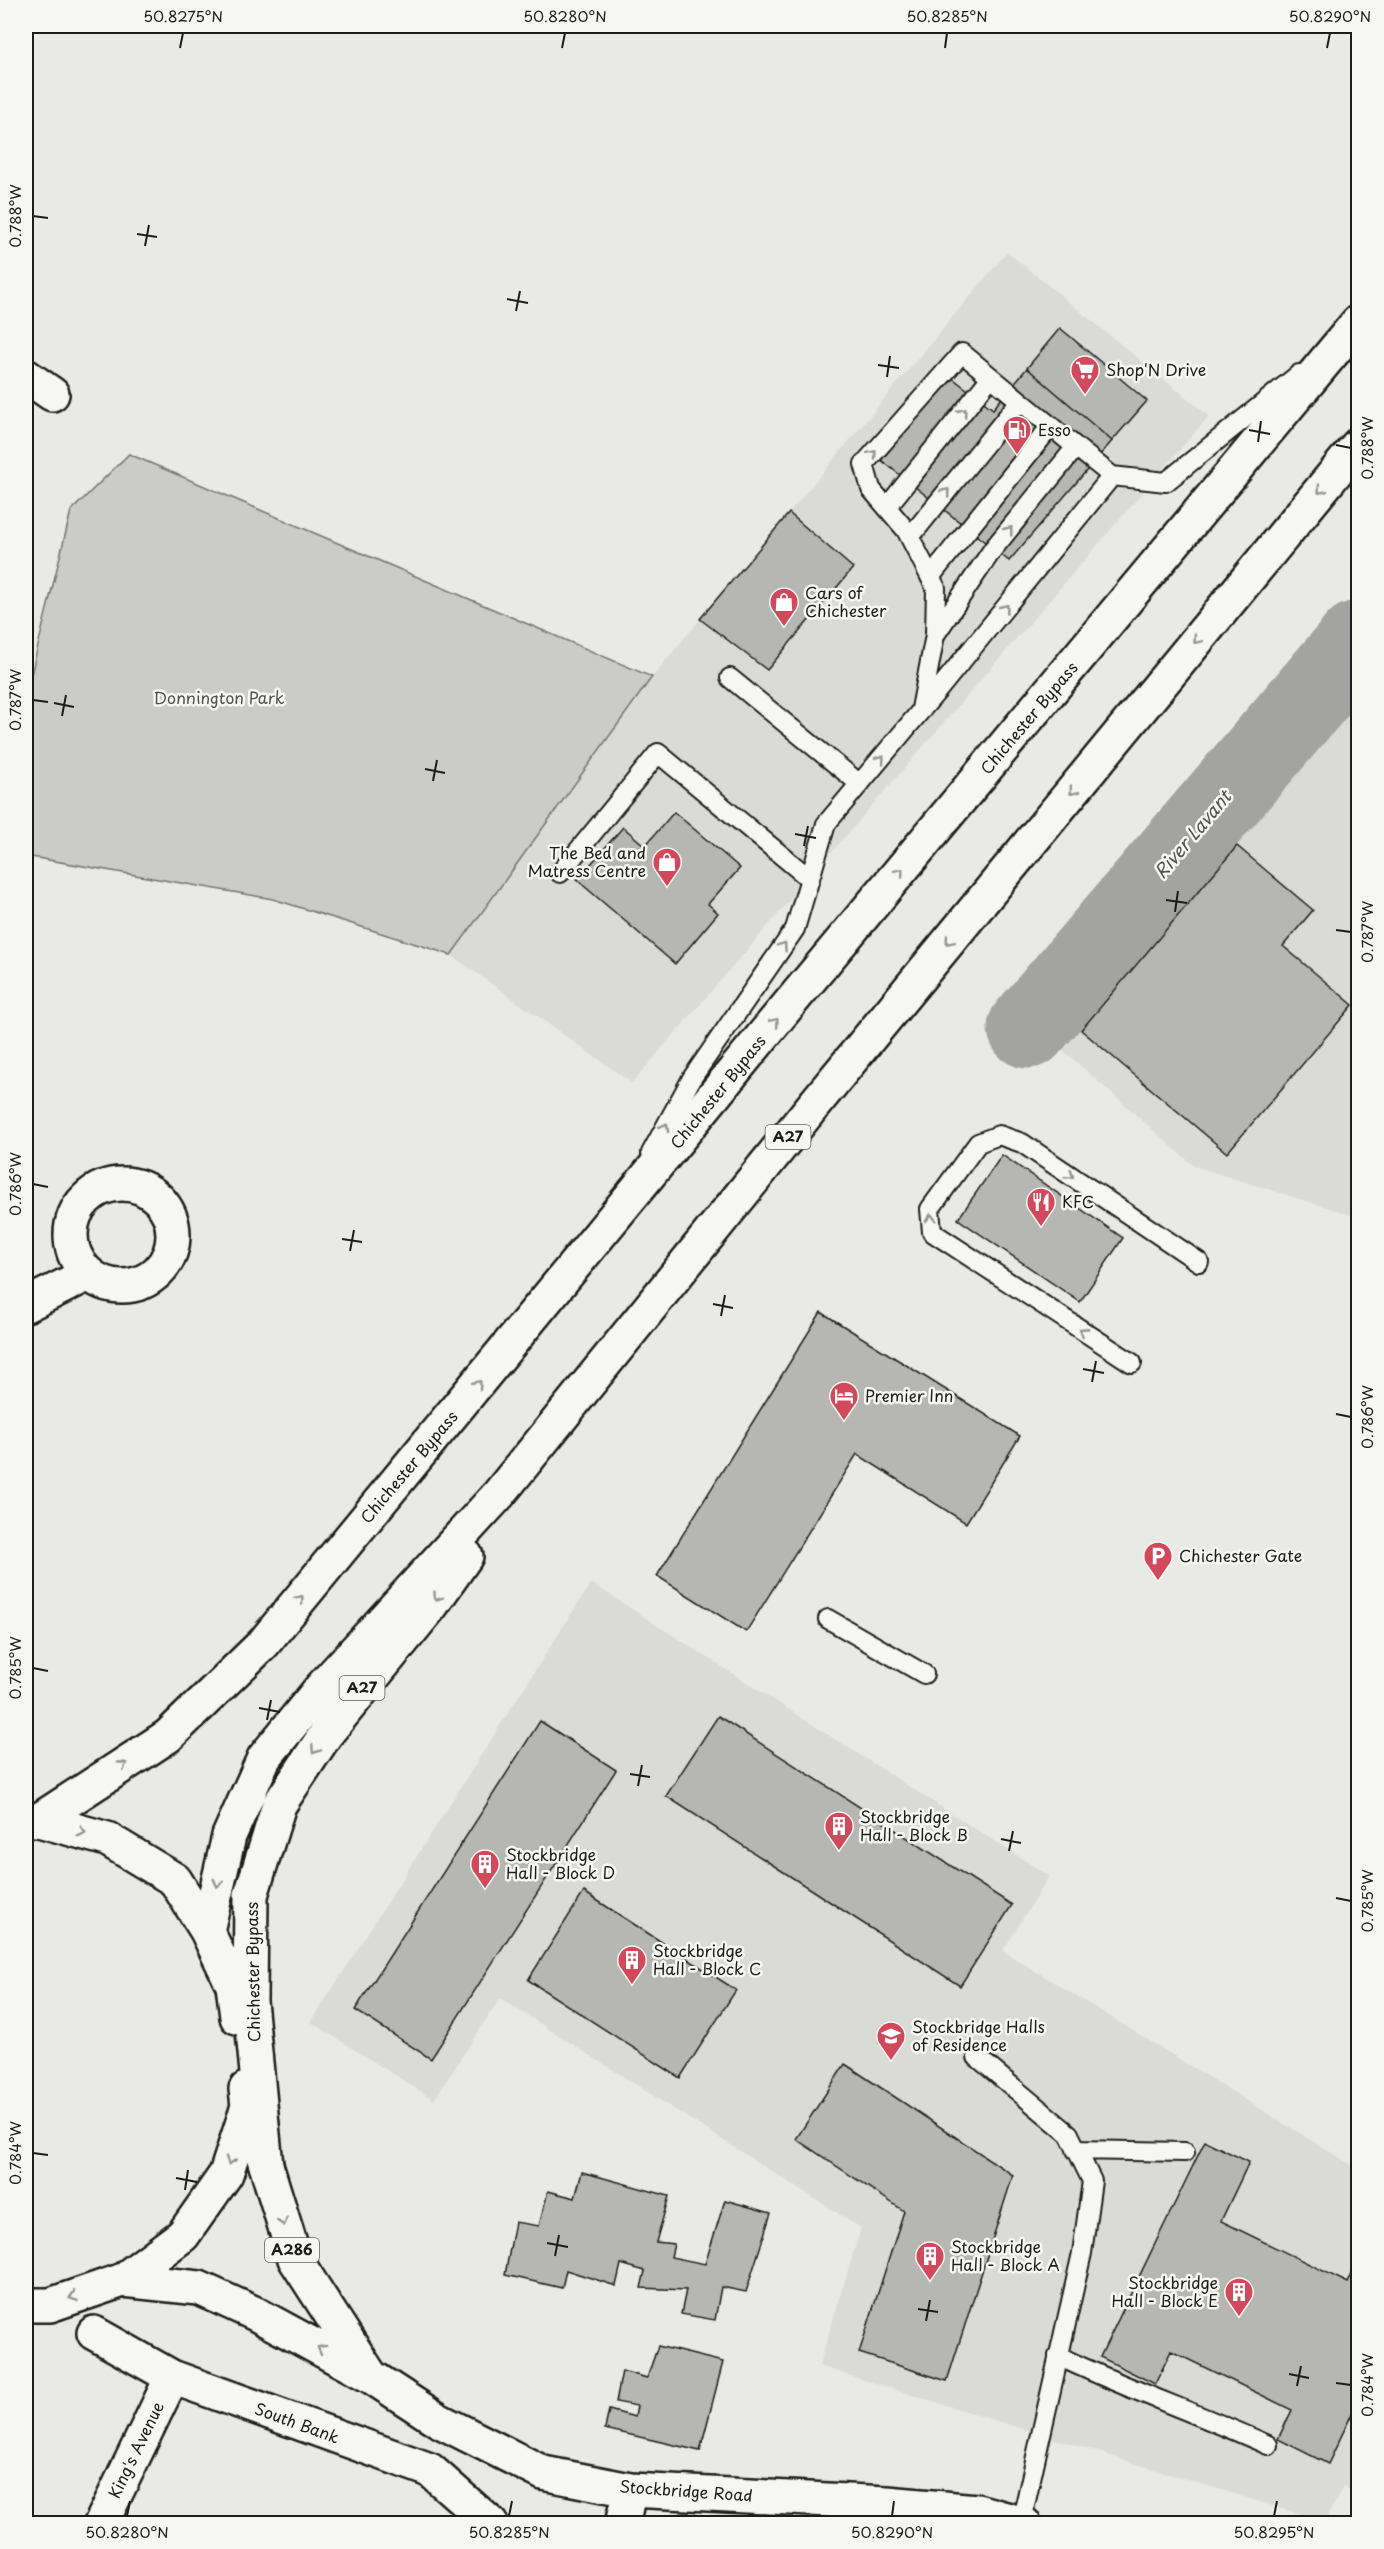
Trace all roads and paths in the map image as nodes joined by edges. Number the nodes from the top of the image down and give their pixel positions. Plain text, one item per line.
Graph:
1 (1354, 328) edge
2 (26, 376) edge
3 (991, 377) junction
4 (52, 394) dead end
5 (1020, 401) junction
6 (1051, 426) junction
7 (1359, 445) edge
8 (1076, 447) junction
9 (1112, 476) junction
10 (887, 507) junction
11 (910, 537) junction
12 (930, 577) junction
13 (935, 635) junction
14 (730, 678) dead end
15 (921, 711) junction
16 (860, 784) junction
17 (560, 873) dead end
18 (810, 879) junction
19 (616, 1215) junction
20 (1199, 1262) dead end
21 (88, 1274) dead end
22 (26, 1305) edge
23 (1132, 1363) dead end
24 (499, 1494) junction
25 (828, 1619) dead end
26 (924, 1674) dead end
27 (32, 1820) edge
28 (207, 1931) junction
29 (977, 2057) dead end
30 (248, 2106) junction
31 (1076, 2150) junction
32 (1185, 2152) dead end
33 (266, 2165) junction
34 (123, 2280) junction
35 (26, 2305) edge
36 (94, 2333) dead end
37 (1059, 2356) junction
38 (172, 2377) junction
39 (372, 2377) junction
40 (1268, 2445) dead end
41 (630, 2490) junction
42 (101, 2523) edge
43 (491, 2523) edge
44 (622, 2523) edge
45 (1023, 2523) edge

1 - 9 lane
19 -> 1 main road, Chichester Bypass
2 - 4 main road
3 - 5 lane
10 -> 3 lane
10 -> 3 lane
5 - 6 lane
11 -> 5 lane
6 - 8 lane
6 - 12 lane
7 -> 24 main road, Chichester Bypass / A27
8 - 9 lane
13 -> 8 lane
15 -> 9 lane
10 - 11 lane
11 - 12 lane
12 - 13 lane
13 - 15 lane
14 - 16 lane
16 -> 15 lane
16 - 18 lane
17 - 18 lane
19 -> 18 lane
27 -> 19 main road, Chichester Bypass
23 -> 20 lane
21 - 22 main road
24 -> 28 main road, Chichester Bypass / A27
24 -> 33 main road, Chichester Bypass / A27
25 - 26 lane
27 -> 28 main road, Stockbridge Road
28 - 30 main road, Stockbridge Road
29 - 31 lane
30 - 33 main road, Stockbridge Road / A286
30 -> 34 main road
31 - 32 lane
31 - 37 lane
33 -> 39 main road, Stockbridge Road / A286
34 -> 35 main road
39 -> 34 main road, Stockbridge Road / A286
36 - 38 main road, South Bank
37 - 40 lane
37 - 45 lane
38 - 42 main road, King's Avenue
38 - 43 main road, South Bank
39 - 41 main road, Stockbridge Road / A286
41 - 44 main road
41 - 45 main road, Stockbridge Road / A286

